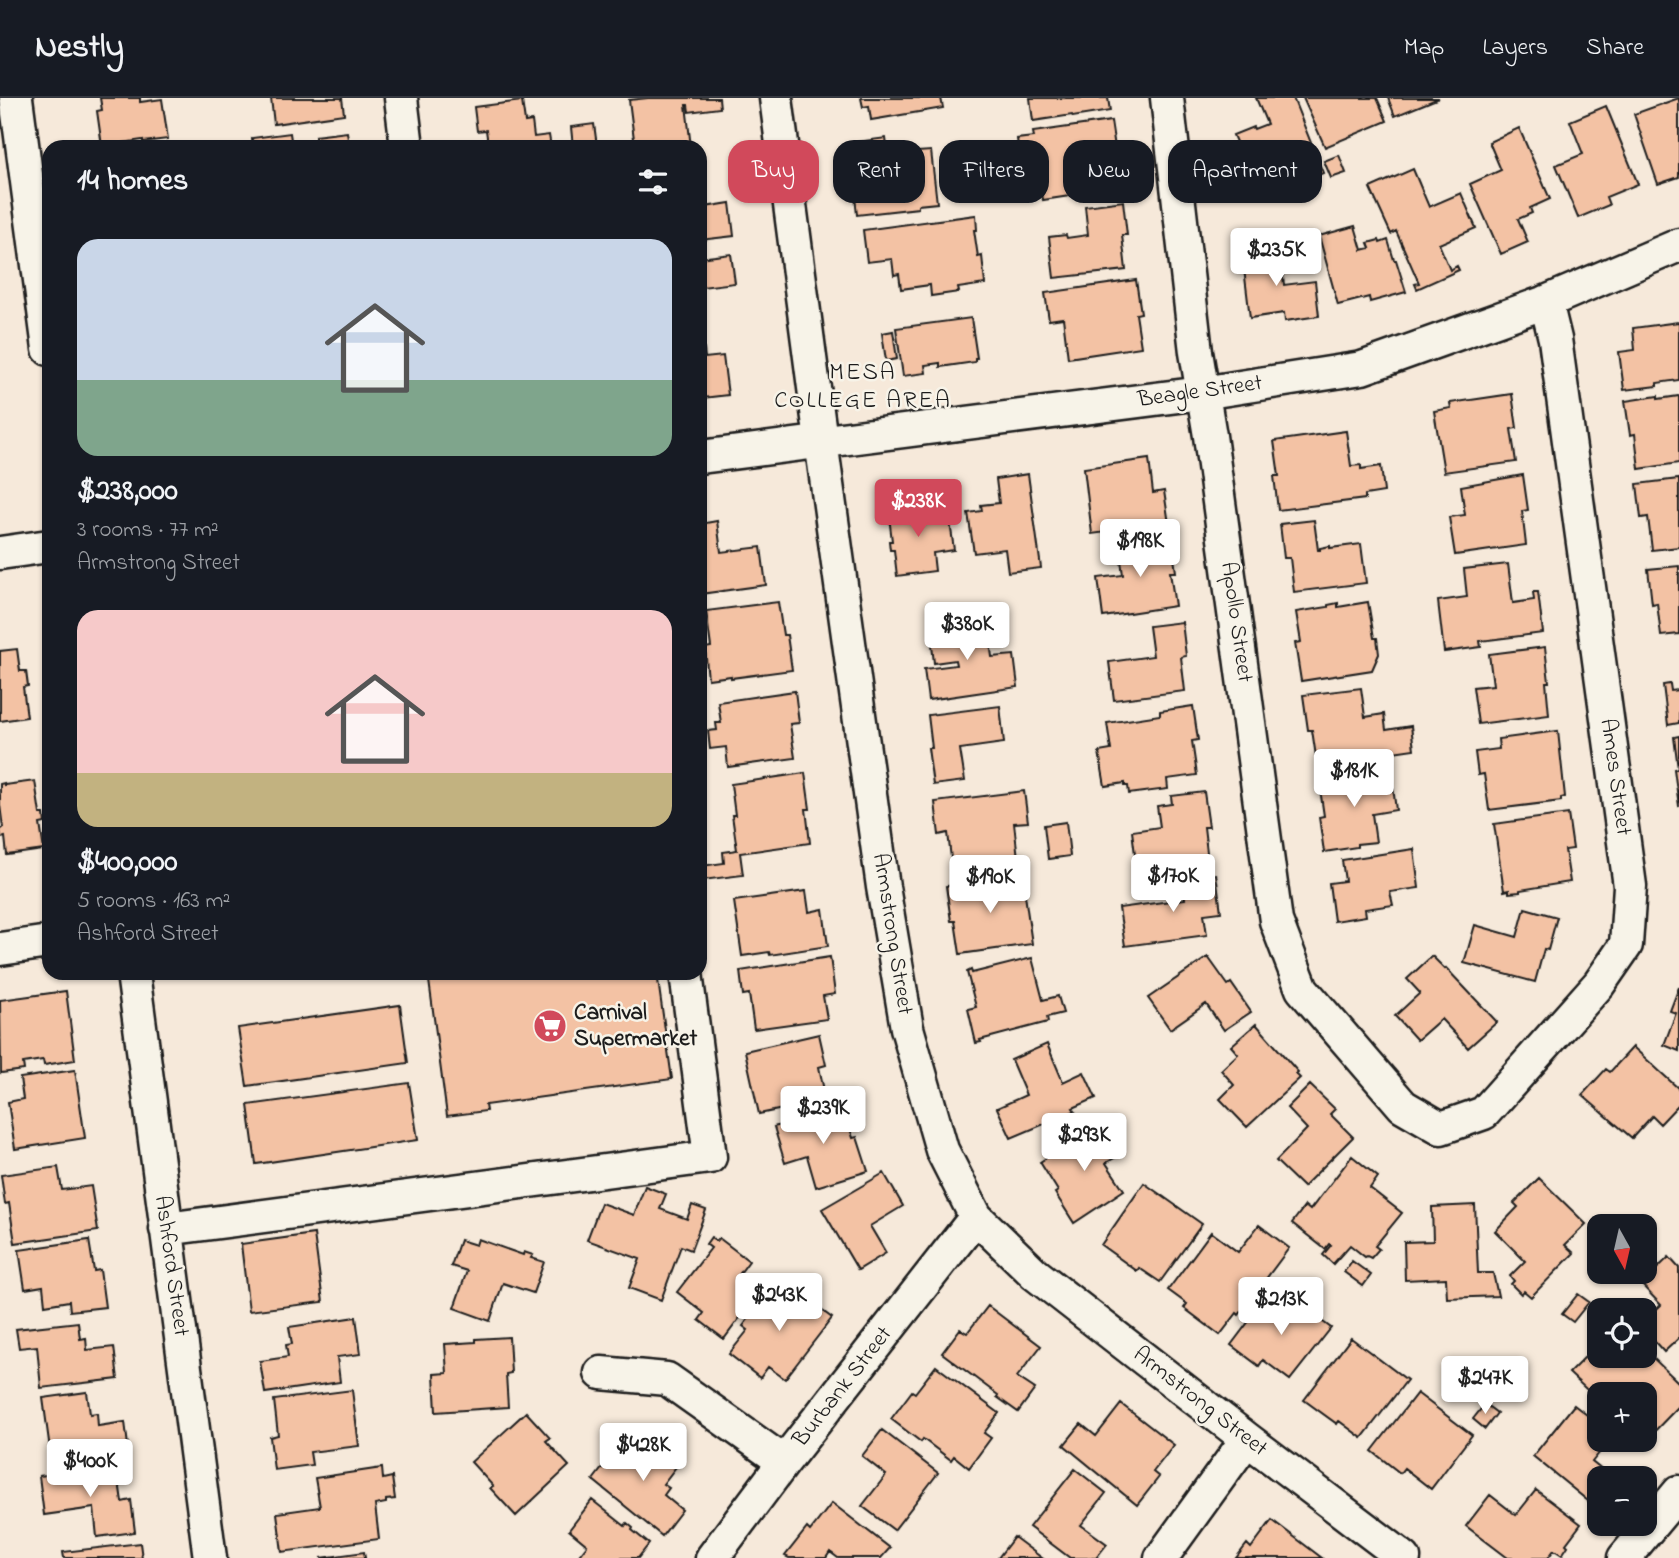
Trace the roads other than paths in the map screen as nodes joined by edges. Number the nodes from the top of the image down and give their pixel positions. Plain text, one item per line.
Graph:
1 (16, 98) edge
2 (401, 98) edge
3 (776, 98) edge
4 (1167, 98) edge
5 (406, 140) edge
6 (1679, 245) edge
7 (42, 296) edge
8 (1546, 302) junction
9 (1202, 393) junction
10 (821, 441) junction
11 (707, 456) edge
12 (42, 547) edge
13 (0, 554) edge
14 (42, 943) edge
15 (0, 949) edge
16 (134, 980) edge
17 (687, 980) edge
18 (1402, 1105) joint
19 (976, 1217) junction
20 (166, 1229) junction
21 (601, 1373) dead end
22 (1247, 1439) junction
23 (784, 1462) junction
24 (1679, 1492) edge
25 (210, 1558) edge
26 (712, 1558) edge
27 (1161, 1558) edge
28 (1404, 1558) edge
29 (1624, 1558) edge

1 - 7 street
2 - 5 street
3 - 10 street, Armstrong Street
4 - 9 street, Apollo Street
6 - 8 street, Beagle Street
8 - 9 street, Beagle Street
8 - 18 street, Ames Street
9 - 10 street, Beagle Street
9 - 18 street, Apollo Street
10 - 11 street, Beagle Street
10 - 19 street, Armstrong Street
12 - 13 street
14 - 15 street
16 - 20 street, Ashford Street
17 - 20 street
19 - 22 street, Armstrong Street
19 - 23 street, Burbank Street
20 - 25 street, Ashford Street
21 - 23 street
22 - 27 street
22 - 28 street, Armstrong Street
23 - 26 street, Burbank Street
24 - 29 street

